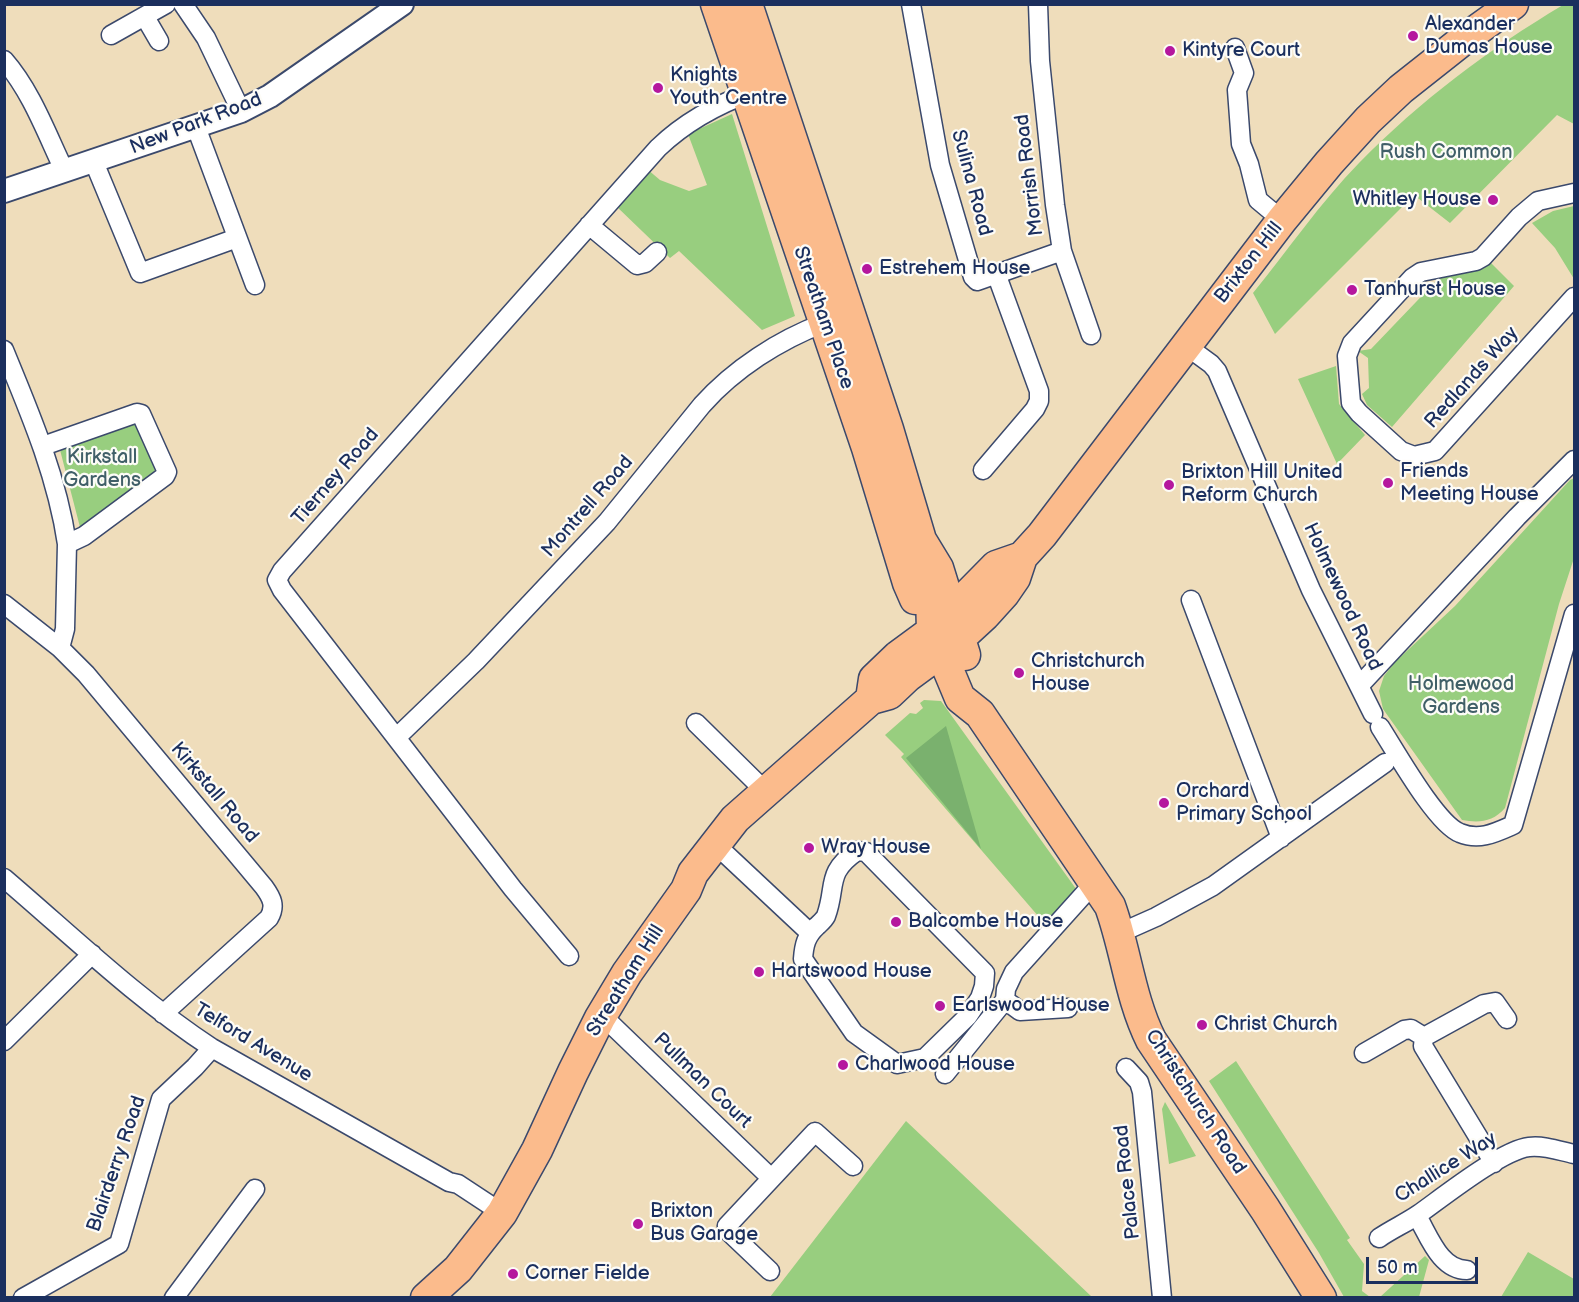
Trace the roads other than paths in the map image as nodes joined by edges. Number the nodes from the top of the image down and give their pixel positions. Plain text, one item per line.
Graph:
1 (166, 4) edge
2 (183, 4) edge
3 (402, 4) edge
4 (716, 4) edge
5 (747, 4) edge
6 (911, 4) edge
7 (1038, 4) edge
8 (1513, 4) edge
9 (145, 17) junction
10 (111, 35) dead end
11 (159, 41) dead end
12 (1235, 48) dead end
13 (4, 60) edge
14 (760, 89) junction
15 (241, 111) junction
16 (196, 127) junction
17 (94, 162) junction
18 (65, 172) junction
19 (4, 191) edge
20 (1575, 193) edge
21 (1282, 220) junction
22 (589, 225) junction
23 (237, 238) junction
24 (1062, 251) junction
25 (657, 252) dead end
26 (997, 276) junction
27 (255, 285) dead end
28 (1575, 297) edge
29 (824, 322) junction
30 (1091, 335) dead end
31 (1185, 345) junction
32 (4, 350) edge
33 (43, 446) junction
34 (1575, 460) edge
35 (983, 470) dead end
36 (67, 544) junction
37 (1191, 600) dead end
38 (4, 604) edge
39 (1574, 615) edge
40 (946, 633) junction
41 (60, 648) junction
42 (1359, 686) junction
43 (696, 723) dead end
44 (397, 737) junction
45 (1385, 763) dead end
46 (766, 792) junction
47 (1281, 838) junction
48 (715, 844) junction
49 (4, 878) edge
50 (1097, 885) junction
51 (809, 932) junction
52 (1120, 933) junction
53 (92, 954) junction
54 (569, 957) dead end
55 (1005, 1000) junction
56 (1068, 1008) dead end
57 (163, 1014) junction
58 (600, 1018) junction
59 (1507, 1019) dead end
60 (1424, 1037) junction
61 (4, 1041) edge
62 (212, 1048) junction
63 (1364, 1053) dead end
64 (1126, 1068) dead end
65 (945, 1074) dead end
66 (1575, 1155) edge
67 (1494, 1163) junction
68 (853, 1166) dead end
69 (771, 1178) junction
70 (255, 1188) dead end
71 (502, 1213) junction
72 (1417, 1216) junction
73 (1379, 1238) dead end
74 (1467, 1270) dead end
75 (770, 1271) dead end
76 (439, 1294) edge
77 (33, 1296) edge
78 (174, 1298) edge
79 (1162, 1298) edge
80 (1321, 1298) edge

1 - 9 street
2 - 15 street
3 - 15 street, New Park Road
4 - 14 highway, Streatham Place
5 - 14 highway, Streatham Place
6 - 26 street, Sulina Road
7 - 24 street, Morrish Road
8 - 21 highway, Brixton Hill
9 - 10 street
9 - 11 street
12 - 21 street
13 - 18 street
14 - 22 street, Tierney Road
14 - 29 highway, Streatham Place
14 - 40 highway, Streatham Place
15 - 16 street, New Park Road
16 - 17 street, New Park Road
16 - 23 street
17 - 18 street, New Park Road
17 - 23 street
18 - 19 street, New Park Road
20 - 28 street, Redlands Way
21 - 31 highway, Brixton Hill
22 - 25 street
22 - 44 street, Tierney Road
23 - 27 street
24 - 26 street, Sulina Road
24 - 30 street, Morrish Road
26 - 35 street
29 - 40 highway, Streatham Place
29 - 44 street, Montrell Road
31 - 40 highway, Brixton Hill
31 - 42 street, Holmewood Road
32 - 33 street
33 - 36 street
33 - 36 street
34 - 42 street
36 - 41 street
37 - 47 street
38 - 41 street, Kirkstall Road
39 - 42 street, Holmewood Road
40 - 46 highway, Streatham Hill
40 - 50 highway, Christchurch Road
41 - 57 street, Kirkstall Road
43 - 46 street
44 - 54 street, Tierney Road
45 - 47 street
46 - 48 highway, Streatham Hill
47 - 52 street
48 - 51 street
48 - 58 highway, Streatham Hill
49 - 53 street, Telford Avenue
50 - 52 highway, Christchurch Road
50 - 55 street
51 - 51 street
52 - 80 highway, Christchurch Road
53 - 57 street, Telford Avenue
53 - 61 street
55 - 56 street
55 - 65 street
57 - 62 street, Telford Avenue
58 - 69 street, Pullman Court
58 - 71 highway, Streatham Hill
59 - 60 street
60 - 63 street
60 - 67 street
62 - 71 street, Telford Avenue
62 - 77 street, Blairderry Road
64 - 79 street, Palace Road
66 - 67 street, Challice Way
67 - 72 street, Challice Way
68 - 69 street
69 - 75 street
70 - 78 street
71 - 76 highway, Streatham Hill
72 - 73 street, Challice Way
72 - 74 street

